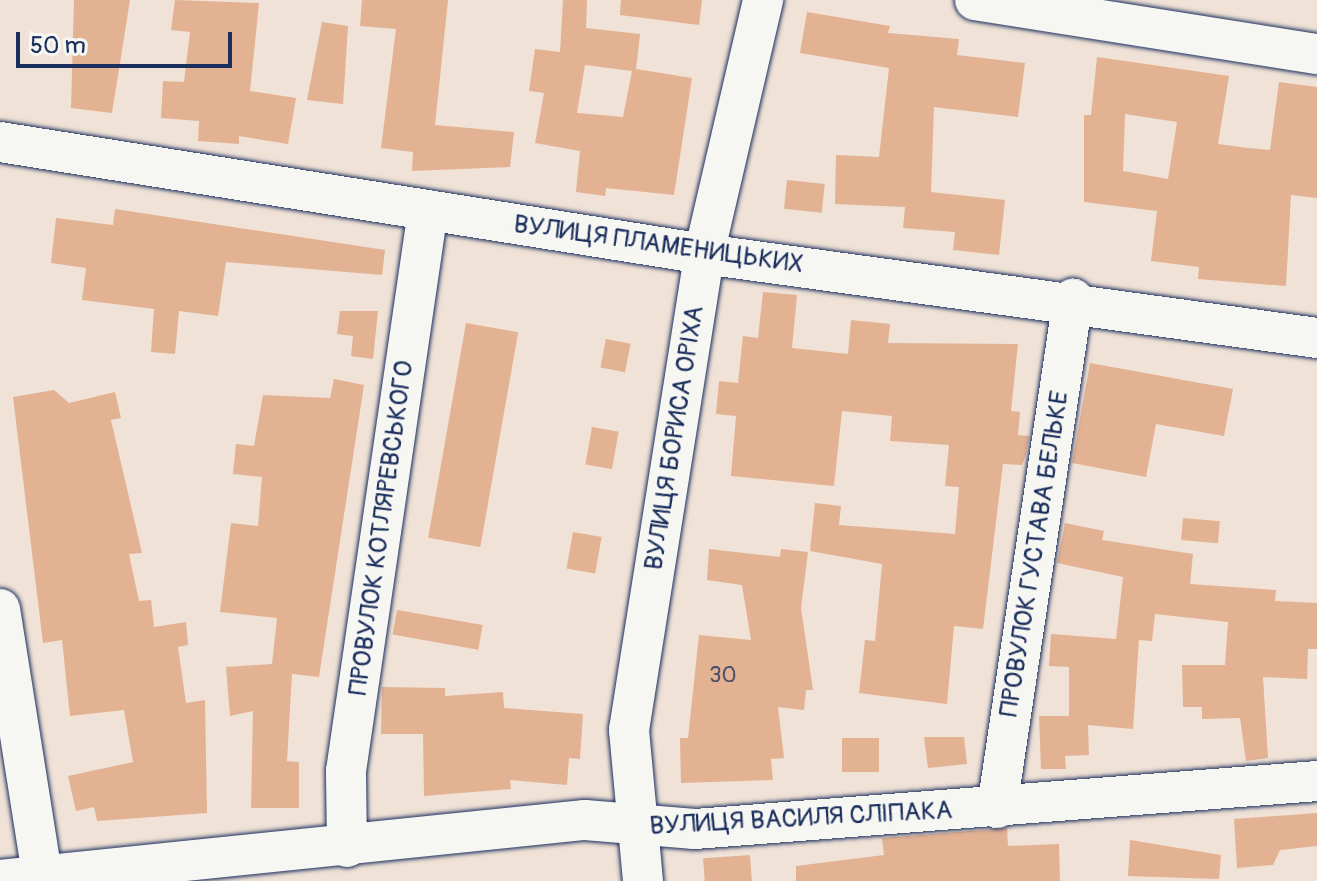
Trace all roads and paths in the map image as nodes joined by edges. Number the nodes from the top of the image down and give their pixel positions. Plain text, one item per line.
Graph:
1 (763, 0) edge
2 (975, 0) edge
3 (1317, 54) edge
4 (0, 142) edge
5 (428, 210) junction
6 (704, 254) junction
7 (1073, 299) junction
8 (1317, 338) edge
9 (0, 609) edge
10 (1317, 781) edge
11 (997, 808) junction
12 (633, 827) junction
13 (347, 847) junction
14 (43, 879) edge
15 (0, 880) edge
16 (643, 881) edge

1 - 6 street, ВУЛИЦЯ БОРИСА ОРІХА
2 - 3 street
4 - 5 street, ВУЛИЦЯ ПЛАМЕНИЦЬКИХ
5 - 6 street, ВУЛИЦЯ ПЛАМЕНИЦЬКИХ
5 - 13 street, ПРОВУЛОК КОТЛЯРЕВСЬКОГО
6 - 7 street, ВУЛИЦЯ ПЛАМЕНИЦЬКИХ
6 - 12 street, ВУЛИЦЯ БОРИСА ОРІХА
7 - 8 street, ВУЛИЦЯ ПЛАМЕНИЦЬКИХ
7 - 11 street, ПРОВУЛОК ГУСТАВА БЕЛЬКЕ
9 - 14 street
10 - 11 street, ВУЛИЦЯ ВАСИЛЯ СЛІПАКА
11 - 12 street, ВУЛИЦЯ ВАСИЛЯ СЛІПАКА
12 - 13 street, ВУЛИЦЯ ВАСИЛЯ СЛІПАКА
12 - 16 street, ВУЛИЦЯ БОРИСА ОРІХА
13 - 14 street, ВУЛИЦЯ ВАСИЛЯ СЛІПАКА
14 - 15 street, ВУЛИЦЯ ВАСИЛЯ СЛІПАКА

